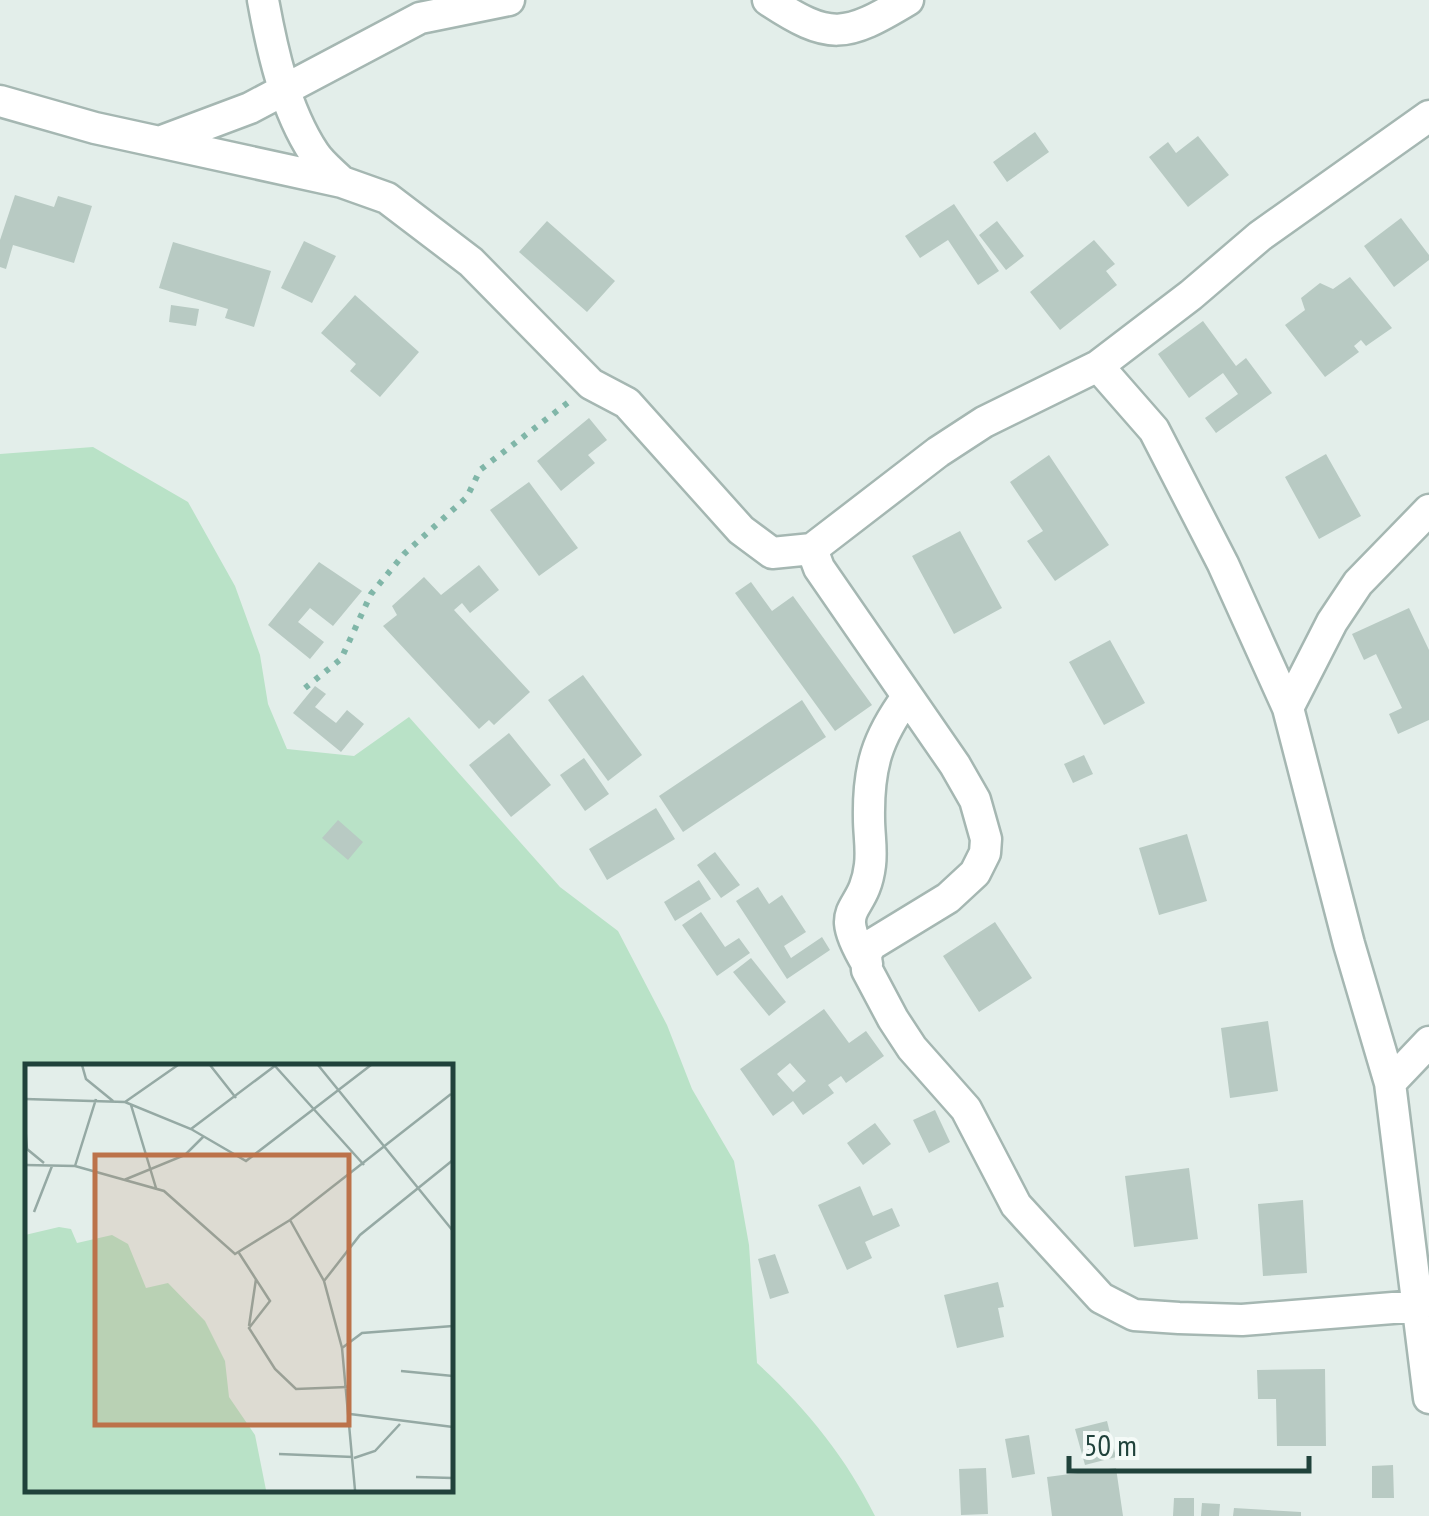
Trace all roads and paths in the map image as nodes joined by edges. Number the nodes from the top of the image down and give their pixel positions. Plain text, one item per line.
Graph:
1 (263, 0) edge
2 (509, 0) edge
3 (768, 0) edge
4 (908, 0) edge
5 (286, 90) junction
6 (0, 101) edge
7 (1429, 116) edge
8 (162, 141) junction
9 (342, 182) junction
10 (1098, 366) junction
11 (592, 384) junction
12 (1429, 510) edge
13 (812, 549) junction
14 (305, 688) dead end
15 (907, 697) junction
16 (1288, 708) junction
17 (866, 964) junction
18 (1429, 1042) edge
19 (1390, 1083) junction
20 (1418, 1306) junction
21 (1429, 1398) edge

1 - 5 street
2 - 5 street
3 - 4 street
5 - 8 street
5 - 9 street
6 - 8 street
7 - 10 street
8 - 9 street
9 - 11 street
10 - 13 street
10 - 16 street
11 - 13 street
11 - 14 path
12 - 16 street
13 - 15 street
15 - 17 street
15 - 17 street
16 - 19 street
17 - 20 street
18 - 19 street
19 - 20 street
20 - 21 street

